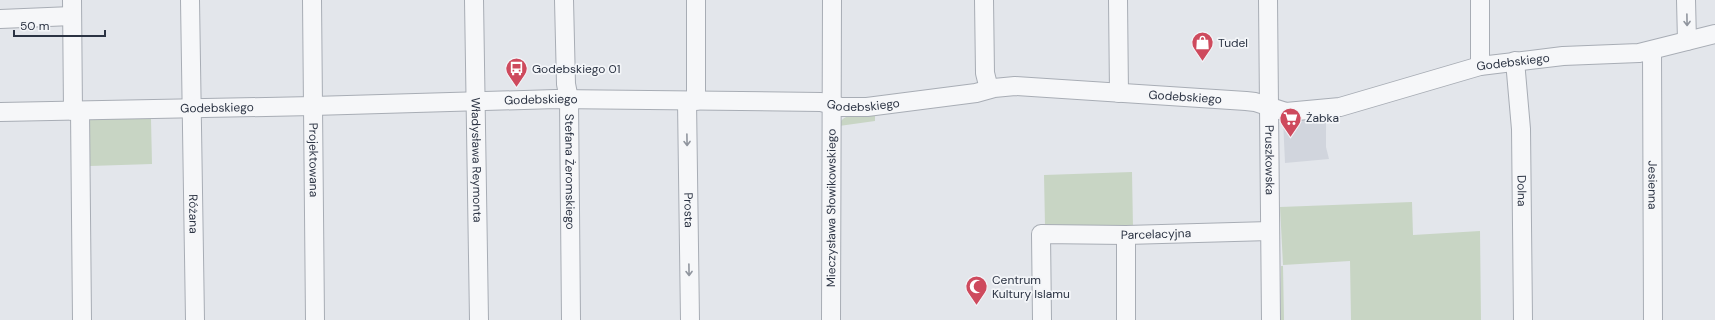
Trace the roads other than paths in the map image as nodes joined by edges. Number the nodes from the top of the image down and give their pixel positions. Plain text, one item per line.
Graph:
1 (190, 0) edge
2 (312, 0) edge
3 (474, 0) edge
4 (564, 0) edge
5 (696, 0) edge
6 (832, 0) edge
7 (984, 0) edge
8 (1118, 0) edge
9 (1268, 0) edge
10 (1480, 0) edge
11 (1686, 0) edge
12 (72, 8) edge
13 (0, 18) edge
14 (1715, 34) edge
15 (1687, 41) junction
16 (1652, 50) junction
17 (1515, 61) junction
18 (1480, 66) junction
19 (990, 89) junction
20 (1119, 93) junction
21 (569, 99) junction
22 (691, 101) junction
23 (476, 102) junction
24 (832, 104) junction
25 (313, 106) junction
26 (1269, 107) junction
27 (193, 108) junction
28 (76, 111) junction
29 (0, 112) edge
30 (1270, 231) junction
31 (1126, 235) junction
32 (82, 320) edge
33 (195, 320) edge
34 (315, 320) edge
35 (479, 320) edge
36 (571, 320) edge
37 (690, 320) edge
38 (831, 320) edge
39 (1042, 320) edge
40 (1126, 320) edge
41 (1271, 320) edge
42 (1523, 320) edge
43 (1653, 320) edge

1 - 27 street, Różana
2 - 25 street, Projektowana
3 - 23 street, Władysława Reymonta
4 - 21 street, Stefana Żeromskiego
5 - 22 street, Prosta
6 - 24 street, Mieczysława Słowikowskiego
7 - 19 street
8 - 20 street
9 - 26 street, Pruszkowska
10 - 18 street
11 -> 15 street
12 - 13 street
12 - 28 street
14 - 15 street, Godebskiego
15 - 16 street, Godebskiego
16 - 17 street, Godebskiego
16 - 43 street, Jesienna
17 - 18 street, Godebskiego
17 - 42 street, Dolna
18 - 26 street, Godebskiego
19 - 20 street, Godebskiego
19 - 24 street, Godebskiego
20 - 26 street, Godebskiego
21 - 22 street, Godebskiego
21 - 23 street, Godebskiego
21 - 36 street, Stefana Żeromskiego
22 - 24 street, Godebskiego
22 -> 37 street, Prosta
23 - 25 street, Godebskiego
23 - 35 street, Władysława Reymonta
24 - 38 street, Mieczysława Słowikowskiego
25 - 27 street, Godebskiego
25 - 34 street, Projektowana
26 - 30 street, Pruszkowska
27 - 28 street, Godebskiego
27 - 33 street, Różana
28 - 29 street, Godebskiego
28 - 32 street
30 - 31 street, Parcelacyjna
30 - 41 street, Pruszkowska
31 - 39 street, Parcelacyjna
31 - 40 street

